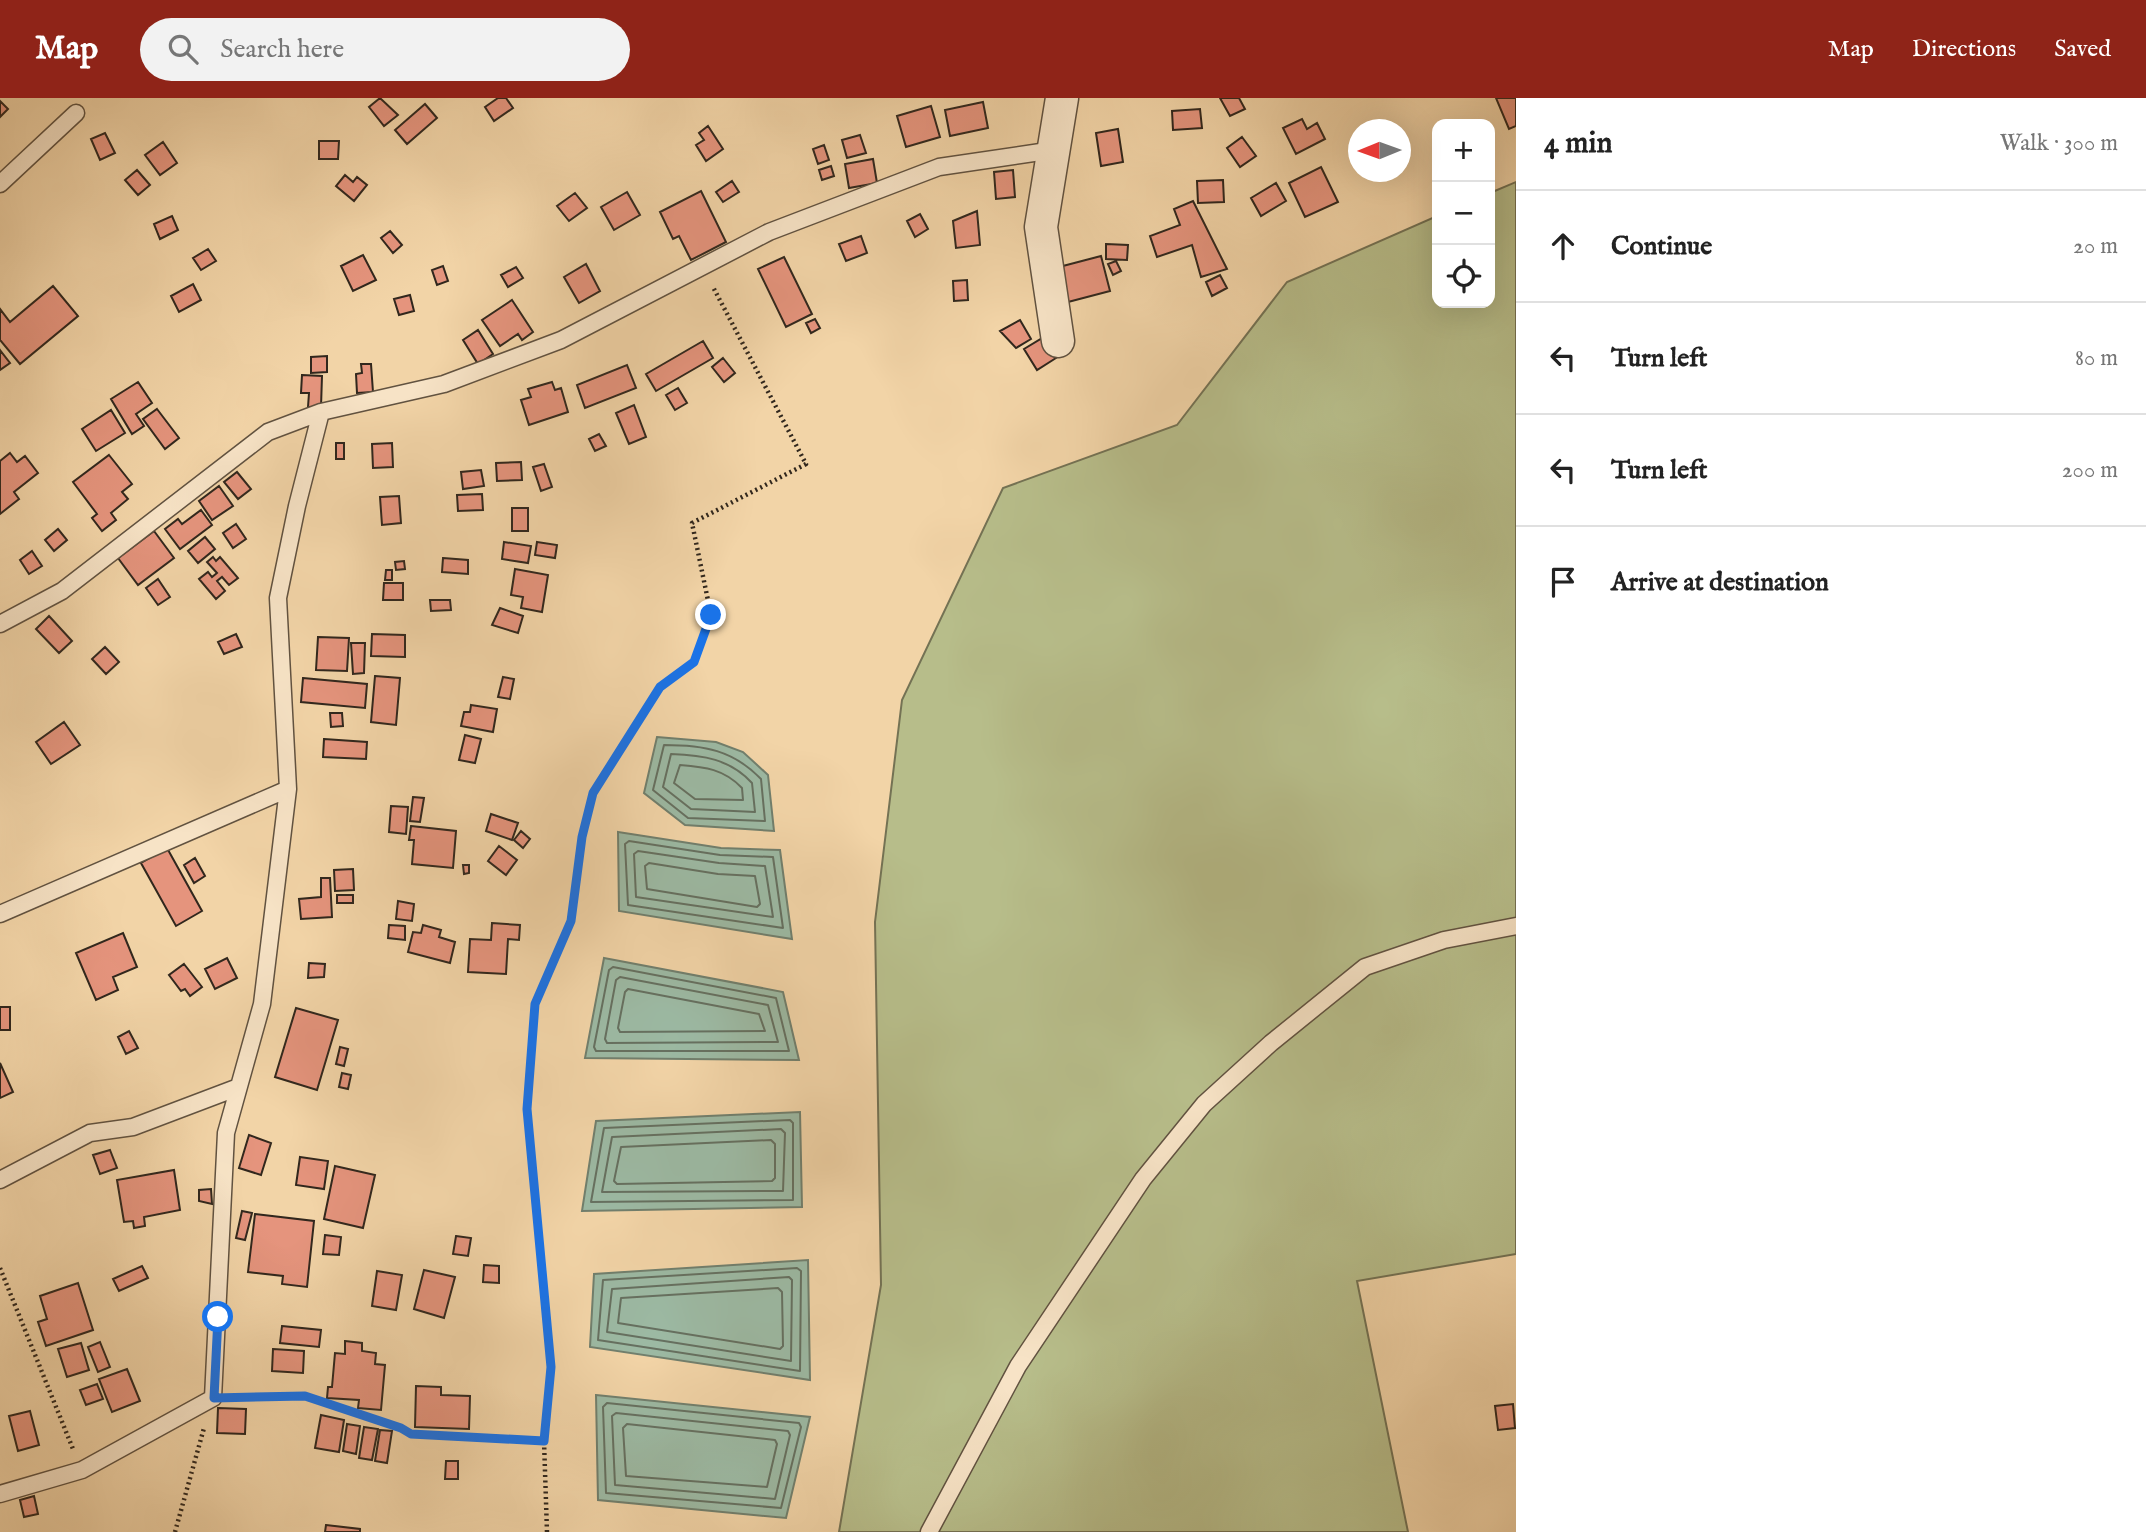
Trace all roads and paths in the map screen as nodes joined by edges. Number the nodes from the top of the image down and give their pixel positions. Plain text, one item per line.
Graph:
1 (1062, 98) edge
2 (76, 113) dead end
3 (1054, 150) junction
4 (0, 184) edge
5 (703, 267) junction
6 (1058, 341) dead end
7 (321, 412) junction
8 (0, 624) edge
9 (288, 789) junction
10 (0, 914) edge
11 (1516, 926) edge
12 (236, 1087) junction
13 (0, 1180) edge
14 (0, 1268) edge
15 (214, 1398) junction
16 (544, 1441) junction
17 (82, 1470) junction
18 (0, 1494) edge
19 (175, 1532) edge
20 (547, 1532) edge
21 (929, 1532) edge

1 - 3 street
2 - 4 lane
3 - 5 lane
3 - 6 street
5 - 7 lane
5 - 16 path
7 - 8 lane
7 - 9 lane
9 - 10 lane
9 - 12 lane
11 - 21 lane
12 - 13 lane
12 - 15 lane
14 - 17 path
15 - 16 path
15 - 17 lane
15 - 19 path
16 - 20 path
17 - 18 lane

